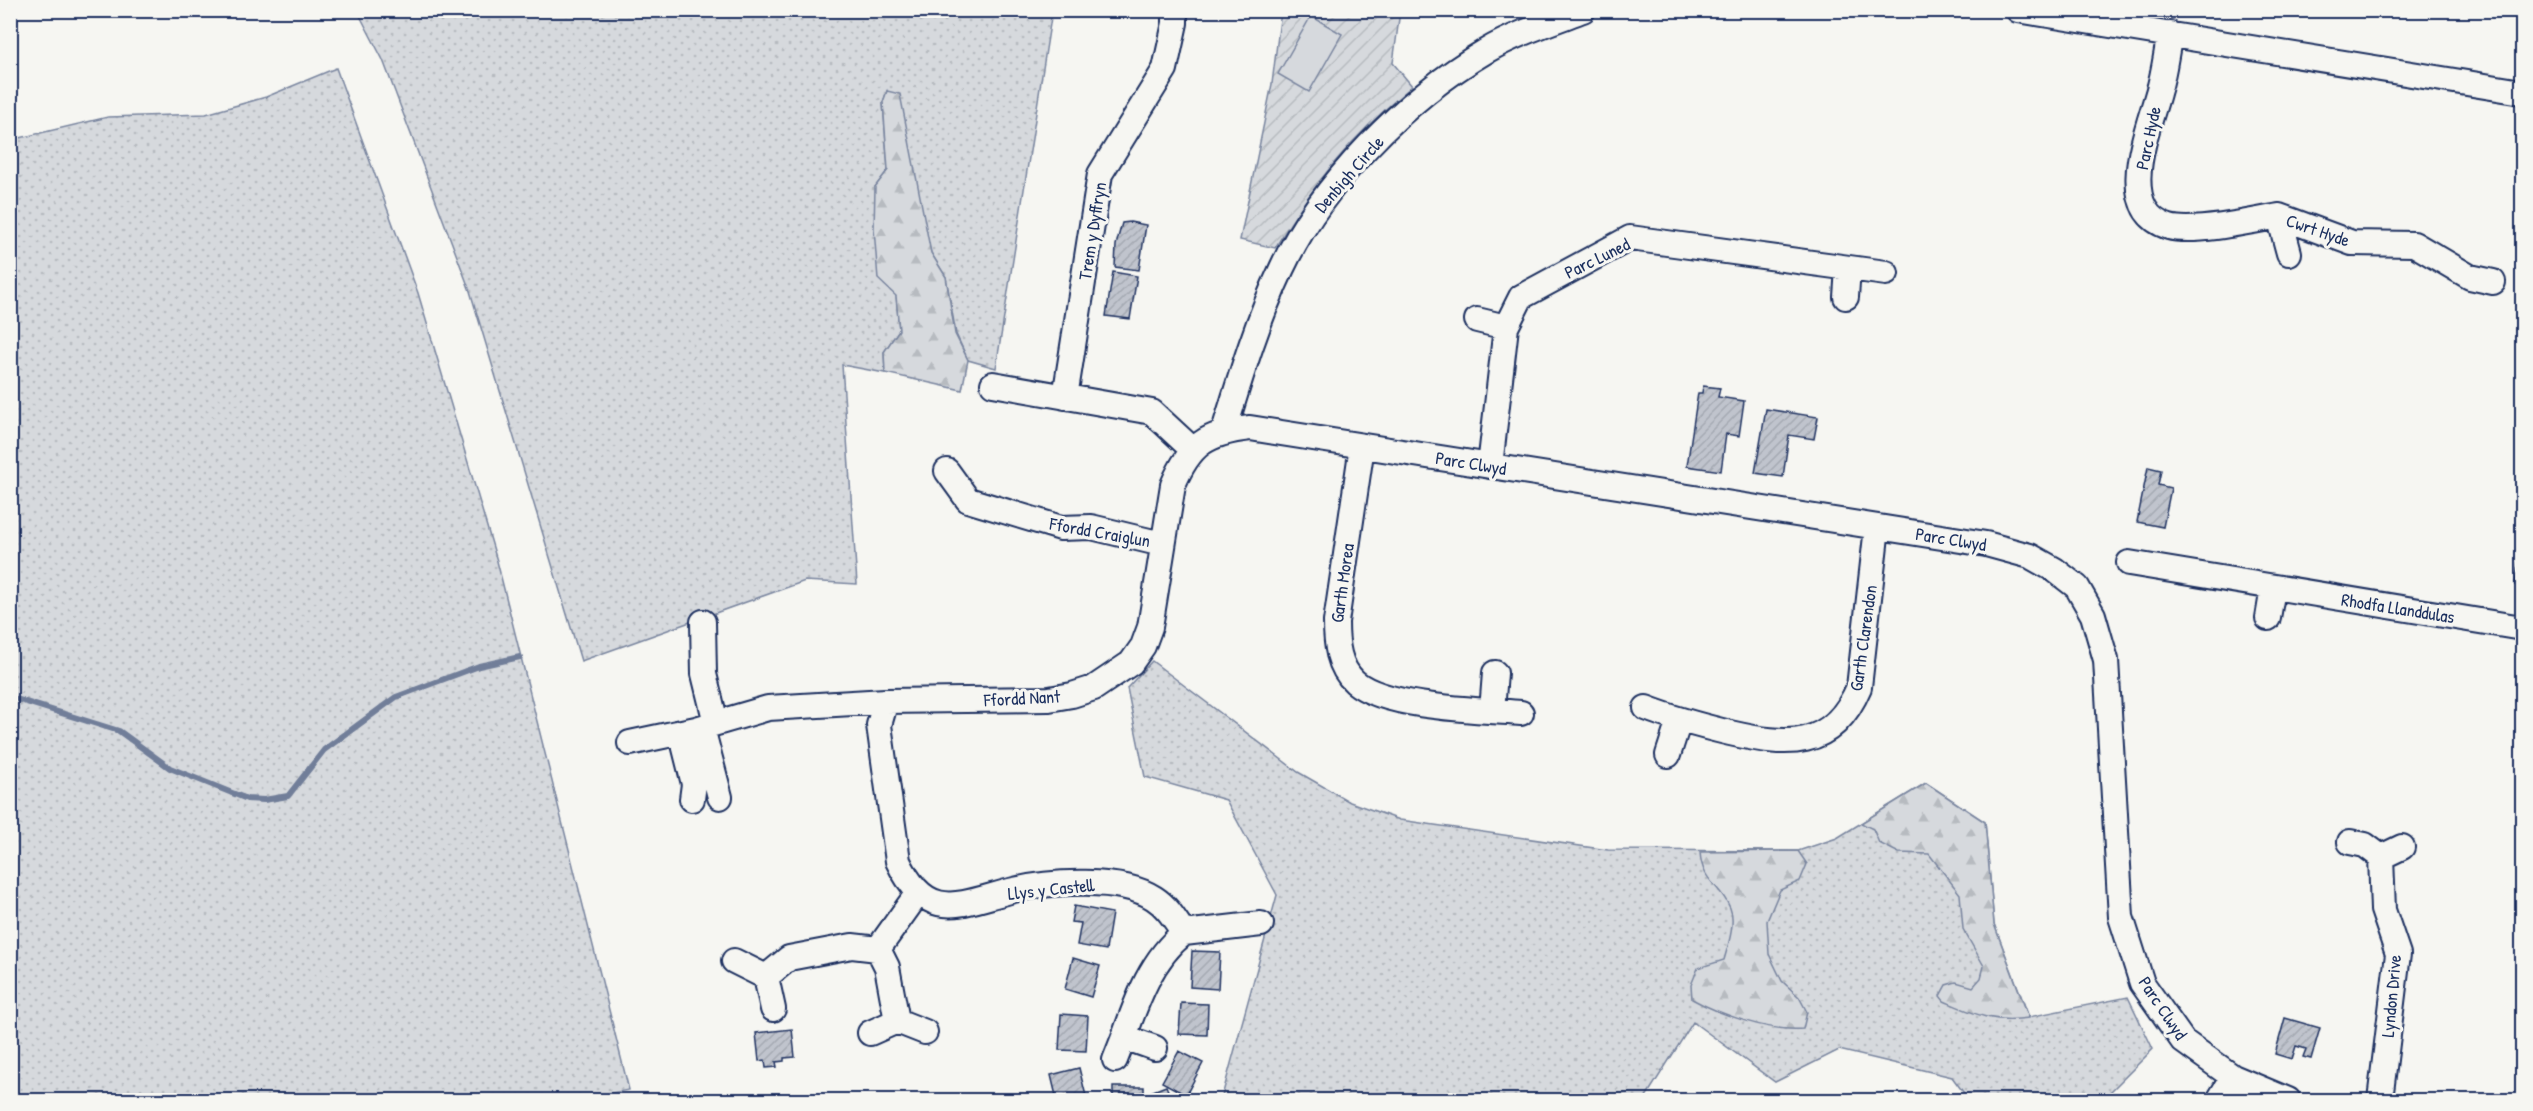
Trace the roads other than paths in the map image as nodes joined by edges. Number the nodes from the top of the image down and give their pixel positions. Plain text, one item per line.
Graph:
1 (1174, 10) edge
2 (1583, 10) edge
3 (2018, 10) edge
4 (2170, 34) junction
5 (2523, 92) edge
6 (2279, 216) junction
7 (2289, 253) dead end
8 (1848, 268) junction
9 (1886, 273) dead end
10 (2493, 282) dead end
11 (1846, 297) dead end
12 (1477, 320) dead end
13 (1506, 327) junction
14 (993, 384) dead end
15 (1065, 397) junction
16 (1224, 431) junction
17 (1362, 446) junction
18 (1193, 450) junction
19 (1490, 466) junction
20 (947, 471) dead end
21 (1877, 527) junction
22 (1162, 544) junction
23 (2129, 563) dead end
24 (2273, 588) junction
25 (2268, 618) dead end
26 (703, 622) dead end
27 (2523, 628) edge
28 (1495, 673) dead end
29 (886, 701) junction
30 (1646, 708) dead end
31 (1492, 711) junction
32 (1521, 713) dead end
33 (1678, 721) junction
34 (700, 728) junction
35 (630, 743) dead end
36 (1668, 755) dead end
37 (720, 797) dead end
38 (692, 799) dead end
39 (2350, 842) dead end
40 (918, 893) junction
41 (1261, 924) dead end
42 (1184, 933) junction
43 (878, 949) junction
44 (734, 961) dead end
45 (766, 977) junction
46 (773, 1009) dead end
47 (897, 1021) junction
48 (925, 1032) dead end
49 (870, 1033) dead end
50 (1124, 1037) junction
51 (1155, 1048) dead end
52 (1115, 1060) dead end
53 (2233, 1077) junction
54 (2219, 1101) edge
55 (2288, 1101) edge
56 (2380, 1101) edge

1 - 15 street, Trem y Dyffryn
2 - 16 street, Denbigh Circle
3 - 4 street
4 - 5 street
4 - 6 street, Parc Hyde
6 - 7 street, Cwrt Hyde
6 - 10 street, Cwrt Hyde
8 - 9 street, Parc Luned
8 - 11 street
8 - 13 street, Parc Luned
12 - 13 street
13 - 19 street, Parc Luned
14 - 15 street
15 - 18 street
16 - 17 street, Parc Clwyd
16 - 18 street, Ffordd Nant
17 - 19 street, Parc Clwyd
17 - 31 street, Garth Morea
18 - 22 street, Ffordd Nant
19 - 21 street, Parc Clwyd
20 - 22 street, Ffordd Craiglun
21 - 33 street, Garth Clarendon
21 - 53 street, Parc Clwyd
22 - 29 street, Ffordd Nant
23 - 24 street, Rhodfa Llanddulas
24 - 25 street
24 - 27 street, Rhodfa Llanddulas
26 - 34 street
28 - 31 street
29 - 34 street, Ffordd Nant
29 - 40 street
30 - 33 street, Garth Clarendon
31 - 32 street, Garth Morea
33 - 36 street
34 - 35 street, Ffordd Nant
34 - 37 street
34 - 38 street
39 - 56 street, Lyndon Drive
40 - 42 street, Llys y Castell
40 - 43 street
41 - 42 street
42 - 50 street
43 - 45 street
43 - 47 street
44 - 45 street
45 - 46 street
47 - 48 street
47 - 49 street
50 - 51 street
50 - 52 street
53 - 54 street
53 - 55 street, Parc Clwyd

